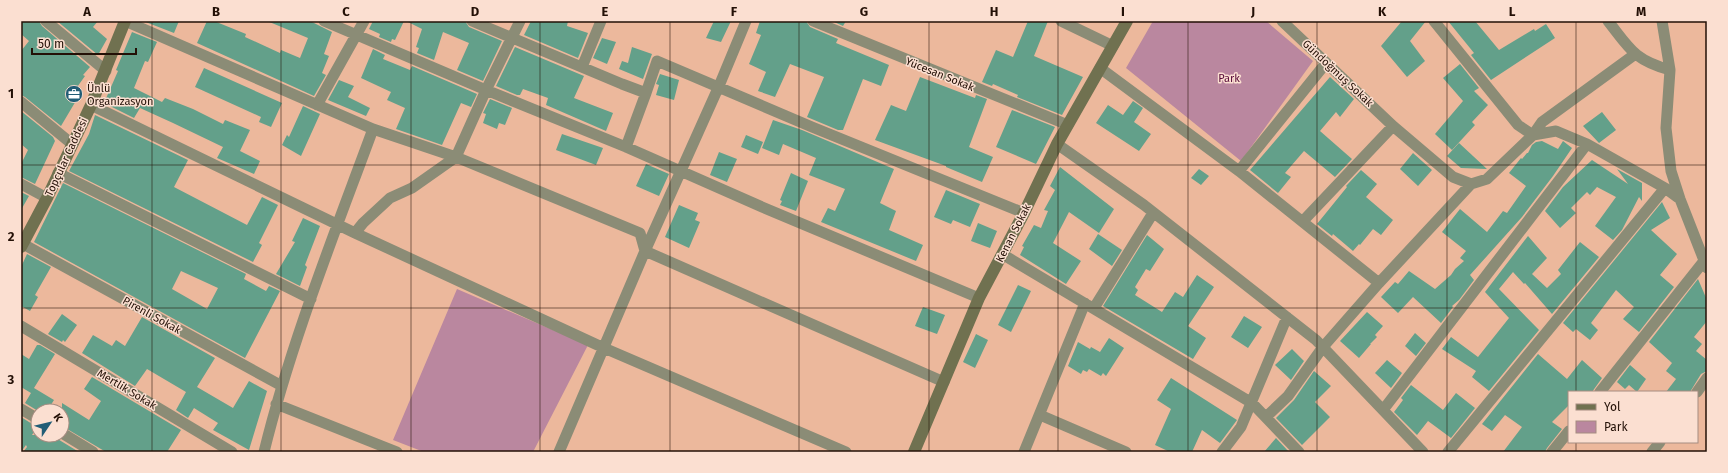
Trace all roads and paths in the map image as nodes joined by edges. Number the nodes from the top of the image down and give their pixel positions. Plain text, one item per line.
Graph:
1 (46, 21) edge
2 (125, 21) edge
3 (324, 21) edge
4 (364, 21) edge
5 (472, 21) edge
6 (520, 21) edge
7 (602, 21) edge
8 (746, 21) edge
9 (813, 21) edge
10 (1061, 21) edge
11 (1127, 21) edge
12 (1434, 21) edge
13 (1608, 21) edge
14 (1662, 21) edge
15 (1284, 22) edge
16 (357, 34) junction
17 (512, 38) junction
18 (1113, 46) junction
19 (1634, 55) junction
20 (1326, 63) junction
21 (582, 67) junction
22 (1100, 68) junction
23 (1670, 70) junction
24 (106, 71) junction
25 (719, 86) junction
26 (486, 90) junction
27 (646, 93) junction
28 (21, 102) edge
29 (317, 104) junction
30 (91, 106) junction
31 (1068, 126) junction
32 (1393, 126) junction
33 (373, 129) junction
34 (1533, 135) junction
35 (72, 144) junction
36 (1057, 144) junction
37 (1587, 144) junction
38 (626, 147) junction
39 (456, 157) junction
40 (1239, 170) junction
41 (682, 171) junction
42 (58, 173) junction
43 (21, 184) edge
44 (1471, 184) junction
45 (1665, 188) junction
46 (47, 198) junction
47 (1680, 199) junction
48 (1024, 213) junction
49 (1153, 213) junction
50 (1303, 221) junction
51 (337, 225) junction
52 (355, 233) junction
53 (22, 246) edge
54 (645, 251) junction
55 (1002, 254) junction
56 (1705, 265) edge
57 (1379, 283) junction
58 (979, 298) junction
59 (311, 299) junction
60 (1089, 305) junction
61 (1287, 317) junction
62 (21, 326) edge
63 (1323, 346) junction
64 (604, 348) junction
65 (1707, 378) edge
66 (944, 382) junction
67 (282, 386) junction
68 (1601, 391) edge
69 (1698, 391) edge
70 (1252, 403) junction
71 (276, 404) junction
72 (21, 409) edge
73 (1383, 410) junction
74 (30, 414) edge
75 (1040, 415) junction
76 (1266, 417) junction
77 (1568, 432) edge
78 (70, 438) edge
79 (1659, 443) edge
80 (93, 452) edge
81 (232, 452) edge
82 (264, 452) edge
83 (397, 452) edge
84 (559, 452) edge
85 (846, 452) edge
86 (914, 452) edge
87 (1024, 452) edge
88 (1126, 452) edge
89 (1222, 452) edge
90 (1299, 452) edge
91 (1423, 452) edge
92 (1448, 452) edge
93 (1552, 452) edge
94 (1652, 452) edge

1 - 24 street
2 - 24 street, Topçular Caddesi
2 - 29 street
3 - 16 street
4 - 16 street
5 - 17 street
6 - 17 street
7 - 21 street
8 - 25 street
9 - 31 street, Yücesan Sokak
10 - 18 street
11 - 18 street, Kenan Sokak
12 - 34 street
13 - 19 street
14 - 23 street
15 - 20 street, Gündoğmuş Sokak
16 - 26 street
16 - 29 street
17 - 21 street
17 - 26 street
18 - 22 street, Kenan Sokak
19 - 23 street
19 - 34 street
20 - 32 street, Gündoğmuş Sokak
20 - 40 street
21 - 27 street
22 - 31 street, Kenan Sokak
22 - 40 street
23 - 47 street
24 - 30 street, Topçular Caddesi
25 - 27 street
25 - 41 street
25 - 48 street
26 - 38 street
26 - 39 street
27 - 38 street
28 - 35 street
29 - 33 street
30 - 35 street, Topçular Caddesi
30 - 51 street
31 - 36 street, Kenan Sokak
32 - 44 street, Gündoğmuş Sokak
32 - 50 street
33 - 39 street
33 - 51 street
34 - 37 street
34 - 44 street
35 - 42 street, Topçular Caddesi
36 - 48 street, Kenan Sokak
36 - 49 street
37 - 45 street
37 - 73 street
38 - 41 street
39 - 52 street
39 - 54 street
40 - 50 street
41 - 54 street
41 - 58 street
42 - 46 street, Topçular Caddesi
42 - 59 street
43 - 46 street
44 - 57 street
45 - 47 street
45 - 92 street
46 - 53 street, Topçular Caddesi
47 - 56 street
48 - 55 street, Kenan Sokak
49 - 60 street
49 - 61 street
50 - 57 street
51 - 52 street
51 - 59 street
52 - 64 street
53 - 67 street, Pirenli Sokak
54 - 64 street
54 - 66 street
55 - 58 street, Kenan Sokak
55 - 60 street
56 - 68 street
57 - 63 street
58 - 66 street, Kenan Sokak
59 - 67 street
60 - 70 street
60 - 75 street
61 - 63 street
61 - 70 street
62 - 81 street, Mertlik Sokak
63 - 73 street
63 - 76 street
64 - 84 street
64 - 85 street
65 - 69 street
66 - 86 street, Kenan Sokak
67 - 71 street
70 - 76 street
70 - 89 street
71 - 82 street
71 - 83 street
72 - 74 street
73 - 91 street
75 - 87 street
75 - 88 street
76 - 90 street
77 - 93 street
78 - 80 street
79 - 94 street

